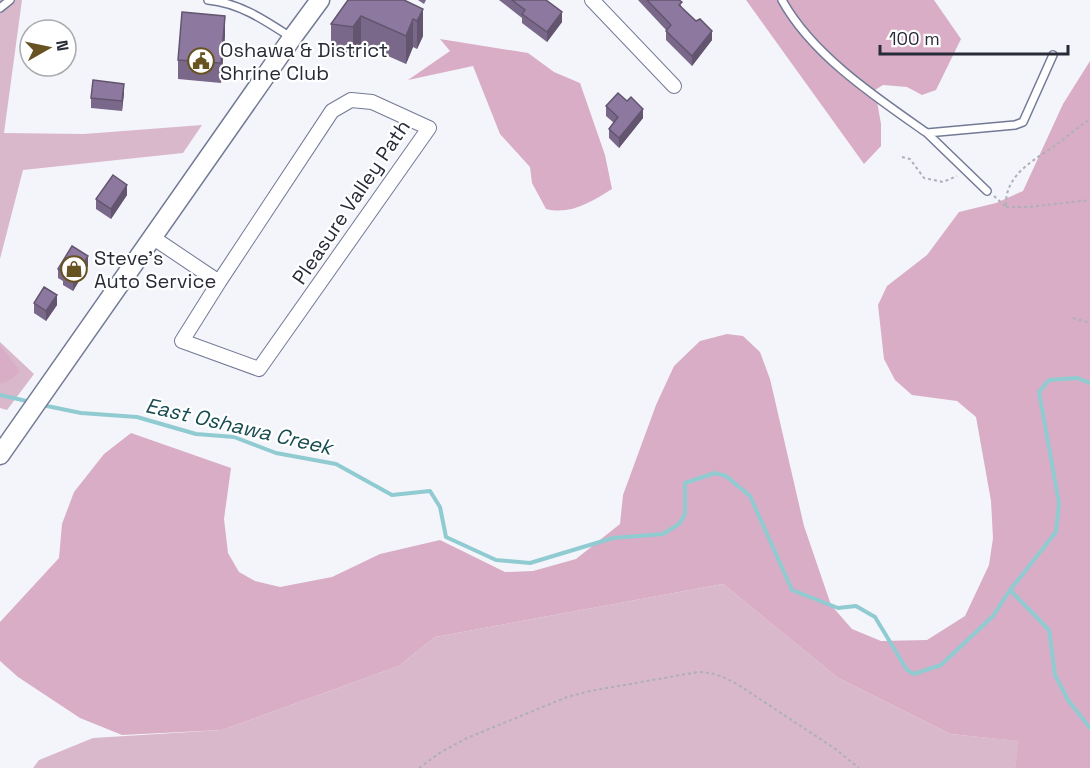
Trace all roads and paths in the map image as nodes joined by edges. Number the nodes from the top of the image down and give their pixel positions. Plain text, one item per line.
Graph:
1 (10, 0) edge
2 (208, 0) edge
3 (320, 0) edge
4 (592, 0) edge
5 (782, 0) edge
6 (0, 8) edge
7 (292, 38) junction
8 (1053, 55) dead end
9 (674, 86) dead end
10 (1090, 119) edge
11 (927, 133) junction
12 (902, 157) dead end
13 (967, 171) junction
14 (987, 191) joint
15 (1090, 200) edge
16 (1006, 207) junction
17 (152, 237) junction
18 (219, 282) junction
19 (1073, 318) dead end
20 (1090, 323) edge
21 (0, 455) edge
22 (419, 768) edge
23 (859, 768) edge

1 - 6 lane
2 - 7 lane
3 - 7 main road
4 - 9 street
5 - 11 lane
7 - 17 main road
8 - 11 lane
10 - 16 path
11 - 13 lane
12 - 13 path
13 - 14 lane
14 - 16 path
15 - 16 path
17 - 18 street
17 - 21 main road
18 - 18 street, Pleasure Valley Path
19 - 20 path
22 - 23 path

